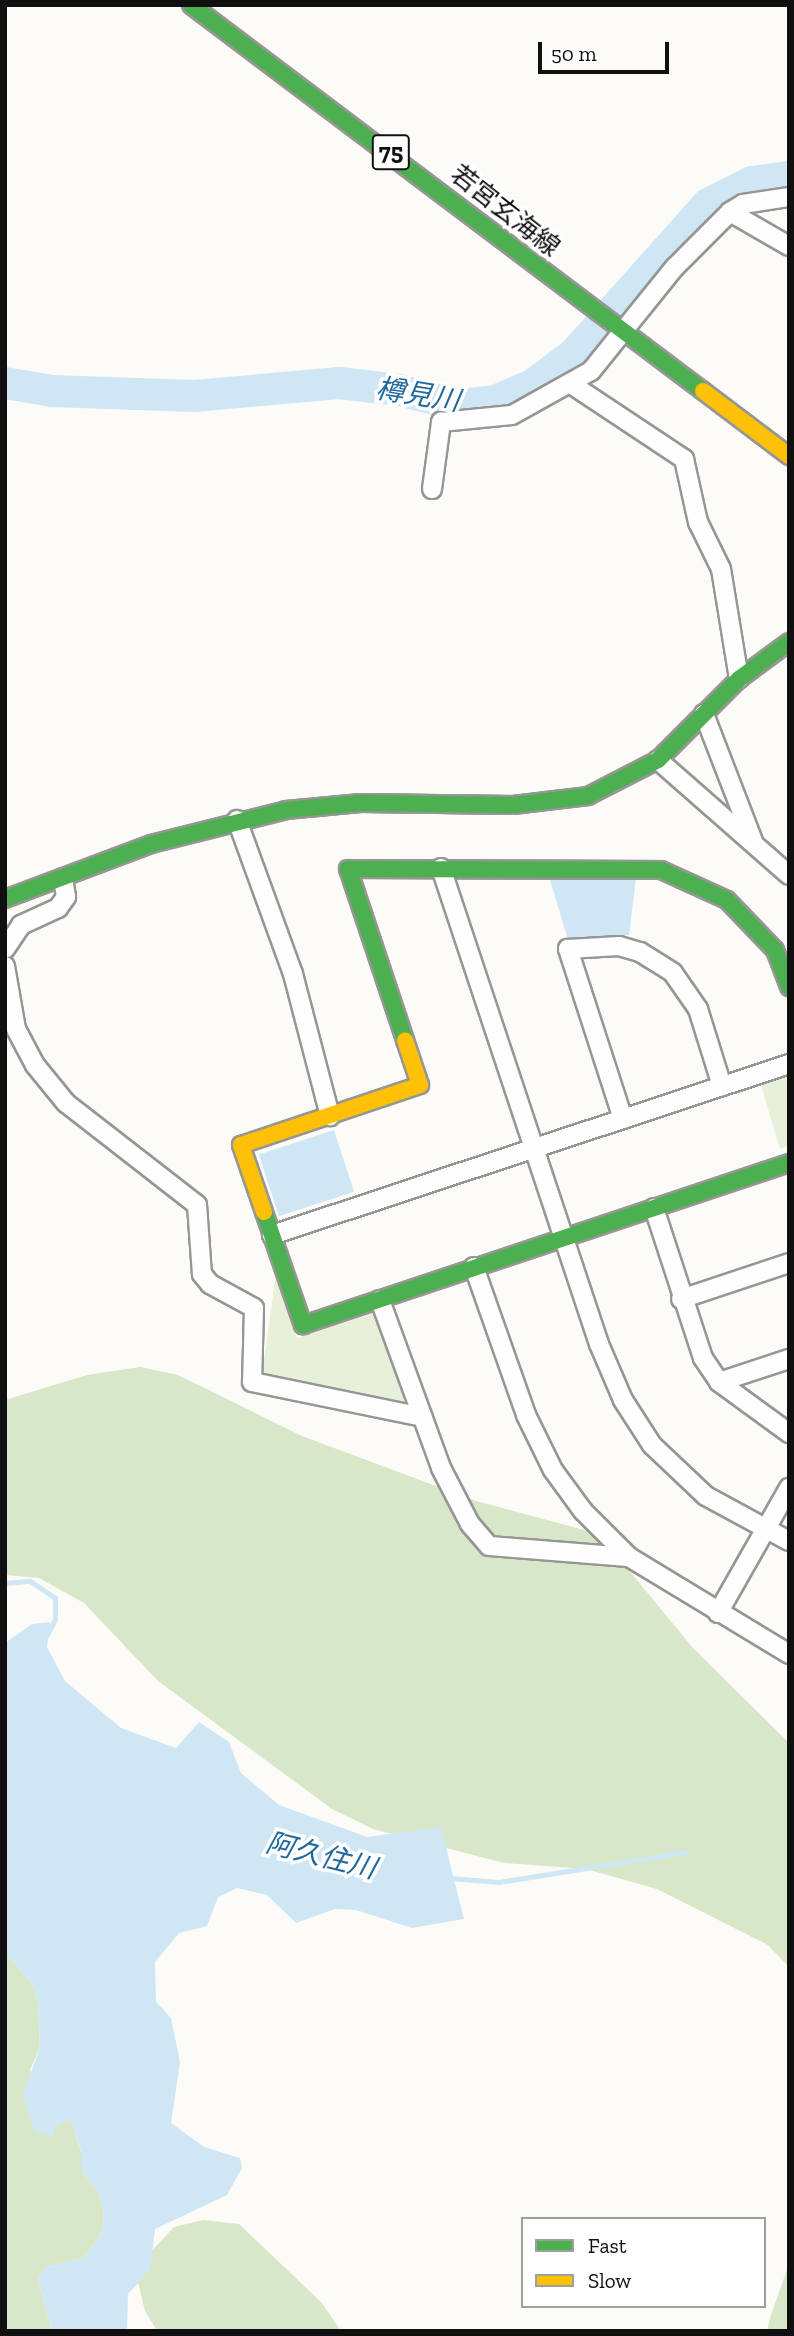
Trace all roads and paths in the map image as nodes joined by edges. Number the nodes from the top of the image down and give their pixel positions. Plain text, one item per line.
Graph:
1 (191, 5) edge
2 (789, 197) edge
3 (730, 212) junction
4 (789, 246) edge
5 (622, 331) junction
6 (571, 384) junction
7 (789, 456) edge
8 (432, 489) dead end
9 (789, 642) edge
10 (739, 679) junction
11 (704, 713) junction
12 (657, 760) junction
13 (237, 820) junction
14 (755, 844) junction
15 (441, 868) junction
16 (789, 875) edge
17 (63, 878) junction
18 (5, 899) edge
19 (5, 949) edge
20 (5, 966) edge
21 (789, 986) edge
22 (789, 1065) edge
23 (722, 1086) junction
24 (330, 1116) junction
25 (623, 1119) junction
26 (534, 1148) junction
27 (789, 1163) edge
28 (654, 1208) junction
29 (272, 1235) junction
30 (564, 1238) junction
31 (789, 1263) edge
32 (474, 1267) junction
33 (681, 1299) junction
34 (380, 1300) junction
35 (789, 1359) edge
36 (719, 1382) junction
37 (422, 1417) junction
38 (789, 1433) edge
39 (789, 1488) edge
40 (765, 1528) junction
41 (789, 1541) edge
42 (629, 1557) junction
43 (718, 1613) junction
44 (789, 1654) edge

1 - 5 street, 若宮玄海線 / 75
2 - 3 street
3 - 4 street
3 - 5 street
5 - 6 street
5 - 7 street, 若宮玄海線 / 75
6 - 8 street
6 - 10 street
9 - 10 street
10 - 11 street
11 - 12 street
11 - 14 street
12 - 13 street
12 - 14 street
13 - 17 street
13 - 24 street
14 - 16 street
15 - 21 street
15 - 24 street
15 - 26 street
17 - 18 street
17 - 19 street
20 - 37 street
22 - 23 street
23 - 25 street
23 - 25 street
24 - 29 street
25 - 26 street
26 - 29 street
26 - 30 street
27 - 28 street
28 - 30 street
28 - 33 street
29 - 34 street
30 - 32 street
30 - 40 street
31 - 33 street
32 - 34 street
32 - 42 street
33 - 36 street
34 - 37 street
35 - 36 street
36 - 38 street
37 - 42 street
39 - 40 street
40 - 41 street
40 - 43 street
42 - 43 street
43 - 44 street

